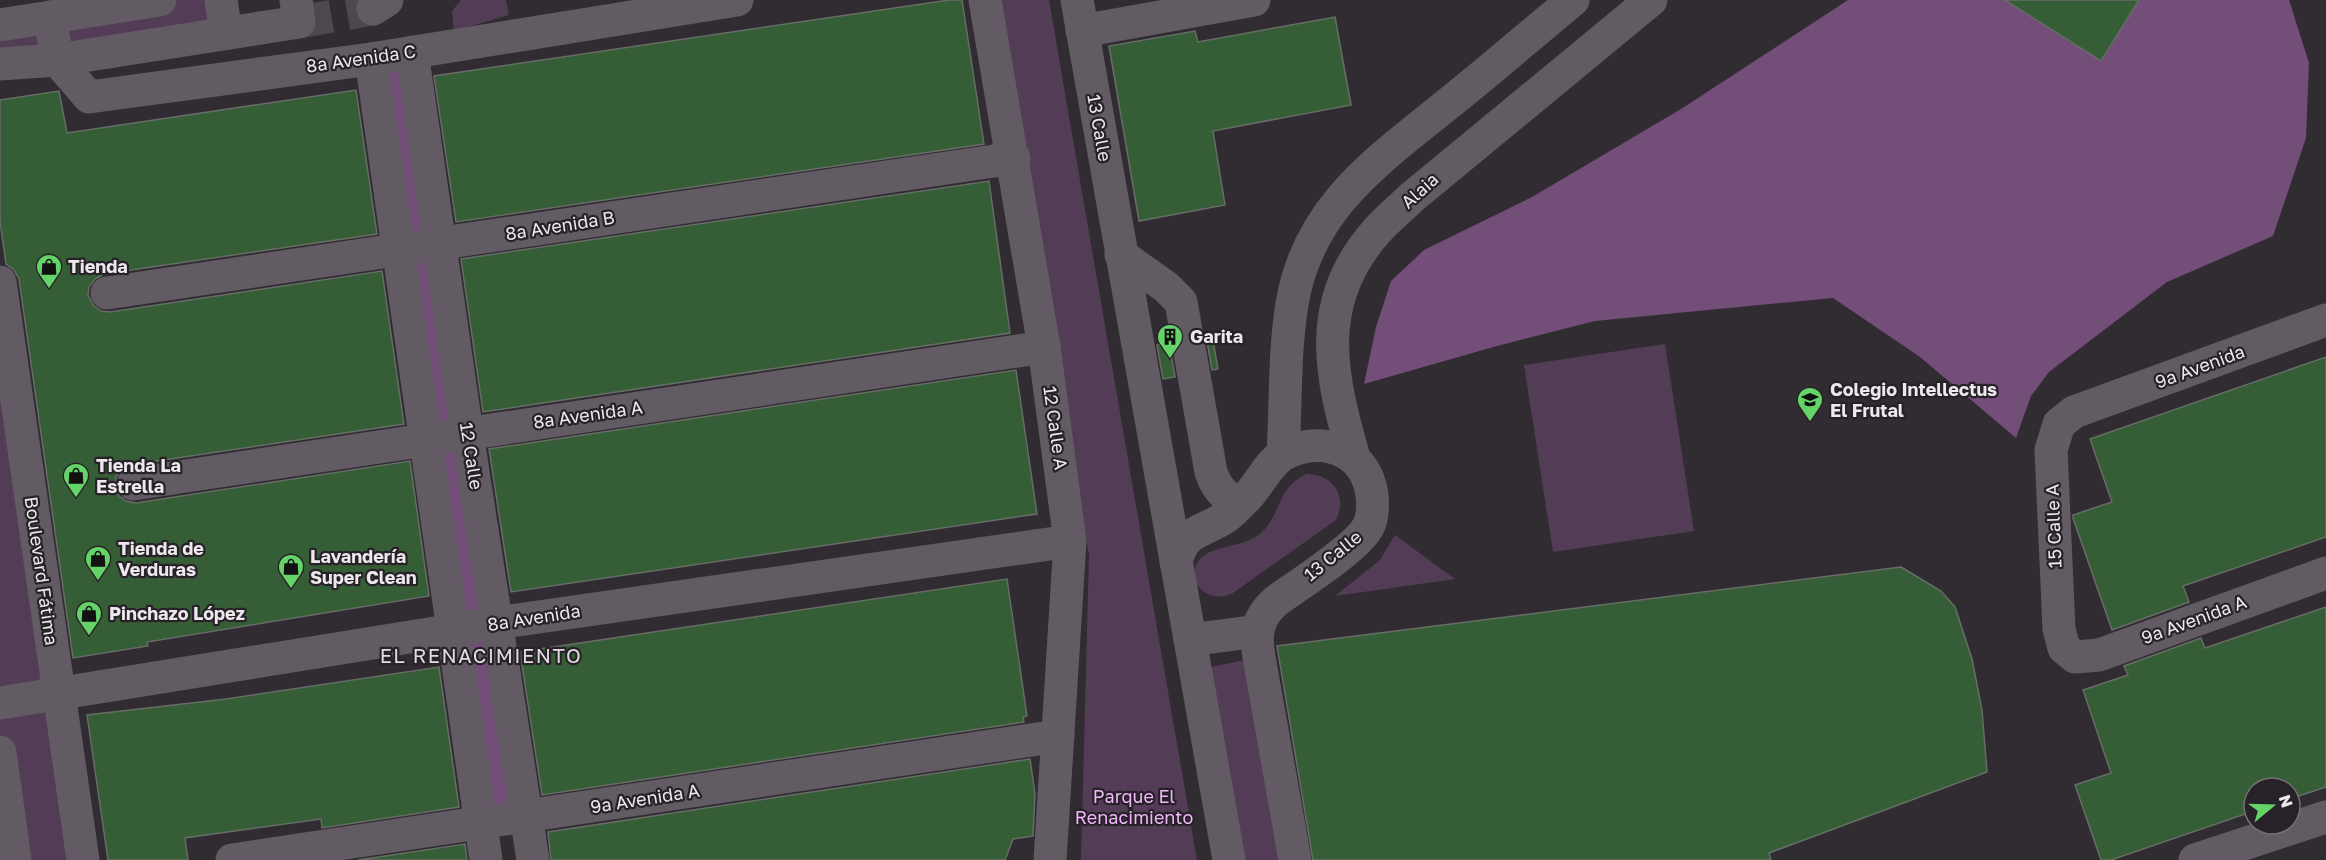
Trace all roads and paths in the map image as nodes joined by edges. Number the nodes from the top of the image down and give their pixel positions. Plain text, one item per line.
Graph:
1 (160, 0) edge
2 (221, 0) edge
3 (737, 0) edge
4 (985, 0) edge
5 (1254, 0) edge
6 (1573, 0) edge
7 (1651, 0) edge
8 (298, 11) tunnel mouth
9 (1079, 15) edge
10 (50, 17) junction
11 (0, 25) edge
12 (226, 33) junction
13 (412, 52) junction
14 (371, 58) junction
15 (57, 60) junction
16 (0, 64) edge
17 (1014, 158) junction
18 (438, 245) junction
19 (399, 250) junction
20 (1121, 255) junction
21 (0, 282) edge
22 (107, 293) dead end
23 (2326, 320) edge
24 (1044, 346) junction
25 (2074, 412) joint
26 (466, 433) junction
27 (427, 440) junction
28 (1283, 454) junction
29 (1354, 458) junction
30 (133, 484) dead end
31 (1247, 497) junction
32 (1070, 541) junction
33 (1176, 562) junction
34 (2326, 573) edge
35 (496, 623) junction
36 (455, 630) junction
37 (1257, 631) junction
38 (1190, 640) junction
39 (2064, 648) joint
40 (59, 694) junction
41 (0, 703) edge
42 (1058, 736) junction
43 (0, 752) edge
44 (525, 817) junction
45 (2326, 817) edge
46 (483, 823) junction
47 (15, 860) edge
48 (83, 860) edge
49 (232, 860) edge
50 (486, 860) edge
51 (533, 860) edge
52 (1050, 860) edge
53 (1229, 860) edge
54 (1295, 860) edge
55 (2195, 860) edge

1 - 10 street
2 - 12 street
3 - 13 street, 8a Avenida C
4 - 17 street, 12 Calle A
5 - 9 street
6 - 28 street
7 - 29 street, Alaia
8 - 12 street
9 - 20 street, 13 Calle
10 - 11 street
10 - 15 street
12 - 15 street
13 - 14 street, 8a Avenida C
13 - 18 street, 12 Calle
14 - 15 street, 8a Avenida C
14 - 19 street
15 - 16 street
17 - 18 street, 8a Avenida B
17 - 24 street, 12 Calle A
18 - 19 street, 8a Avenida B
18 - 26 street, 12 Calle
19 - 22 street, 8a Avenida B
19 - 27 street
20 - 31 street
20 - 33 street, 13 Calle
21 - 40 street, Boulevard Fátima
23 - 25 street, 9a Avenida
24 - 26 street, 8a Avenida A
24 - 32 street, 12 Calle A
25 - 39 street, 15 Calle A
26 - 27 street, 8a Avenida A
26 - 35 street, 12 Calle
27 - 30 street, 8a Avenida A
27 - 36 street
28 - 29 street
28 - 31 street
29 - 37 street, 13 Calle
31 - 33 street
32 - 35 street, 8a Avenida
32 - 42 street, 12 Calle A
33 - 38 street, 13 Calle
34 - 39 street, 9a Avenida A
35 - 36 street, 8a Avenida
35 - 44 street, 12 Calle
36 - 40 street, 8a Avenida
36 - 46 street
37 - 38 street
37 - 54 street
38 - 53 street, 13 Calle
40 - 41 street, 8a Avenida
40 - 48 street, Boulevard Fátima
42 - 44 street, 9a Avenida A
42 - 52 street, 12 Calle A
43 - 47 street
44 - 46 street, 9a Avenida A
44 - 51 street, 12 Calle
45 - 55 street
46 - 49 street, 9a Avenida A
46 - 50 street

